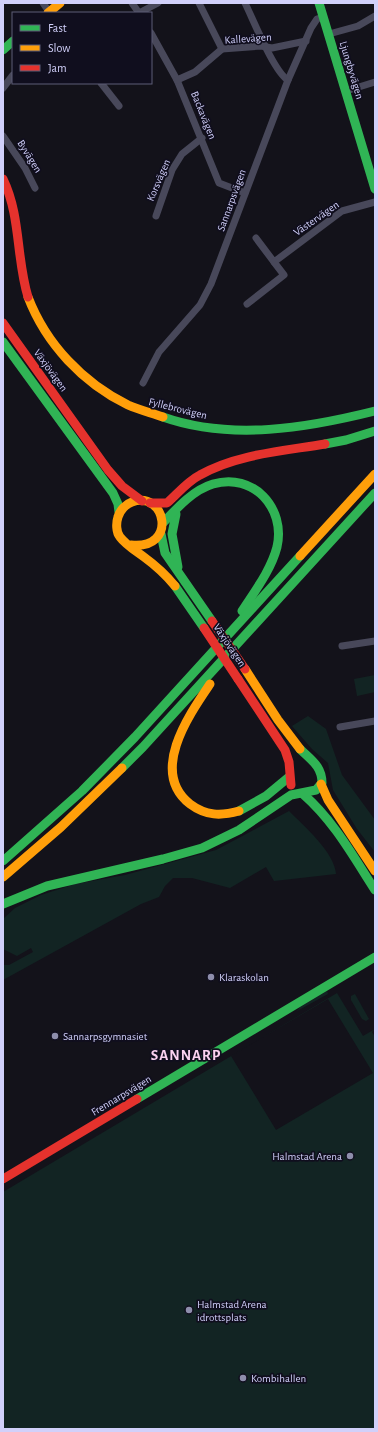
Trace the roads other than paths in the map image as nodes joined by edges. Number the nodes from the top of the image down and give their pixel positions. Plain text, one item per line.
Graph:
1 (43, 3) edge
2 (60, 3) edge
3 (132, 3) edge
4 (158, 3) edge
5 (199, 3) edge
6 (245, 3) edge
7 (319, 3) edge
8 (48, 12) edge
9 (50, 12) edge
10 (138, 12) edge
11 (141, 12) edge
12 (375, 16) edge
13 (323, 17) junction
14 (329, 34) junction
15 (152, 35) edge
16 (306, 41) junction
17 (12, 42) edge
18 (266, 47) junction
19 (4, 48) edge
20 (222, 49) junction
21 (12, 76) edge
22 (178, 80) junction
23 (288, 80) junction
24 (375, 82) edge
25 (102, 84) edge
26 (3, 87) edge
27 (346, 91) junction
28 (119, 106) dead end
29 (3, 136) edge
30 (202, 138) junction
31 (3, 179) edge
32 (35, 188) dead end
33 (375, 189) edge
34 (245, 193) junction
35 (375, 202) edge
36 (156, 216) dead end
37 (256, 238) dead end
38 (274, 262) junction
39 (247, 304) dead end
40 (3, 323) edge
41 (3, 342) edge
42 (144, 383) dead end
43 (375, 411) edge
44 (375, 431) edge
45 (375, 474) edge
46 (375, 493) edge
47 (185, 500) junction
48 (146, 502) junction
49 (119, 512) junction
50 (163, 523) junction
51 (161, 534) junction
52 (131, 545) junction
53 (179, 572) junction
54 (375, 641) edge
55 (221, 644) junction
56 (342, 646) dead end
57 (234, 647) junction
58 (375, 721) edge
59 (340, 727) dead end
60 (311, 762) junction
61 (289, 774) junction
62 (321, 784) junction
63 (301, 793) junction
64 (3, 861) edge
65 (375, 871) edge
66 (3, 877) edge
67 (375, 890) edge
68 (3, 904) edge
69 (375, 957) edge
70 (3, 1179) edge

1 - 8 street
2 - 9 main road
3 - 10 street
4 - 11 street
5 - 20 street
6 - 18 street
7 - 13 main road, Ljungbyvägen
12 - 14 street
13 - 14 main road, Ljungbyvägen
13 - 16 street, Sannarpsvägen
14 - 27 main road, Ljungbyvägen
15 - 22 street, Backavägen
16 - 18 street, Kallevägen
16 - 23 street, Sannarpsvägen
17 - 19 main road
18 - 20 street, Kallevägen
18 - 23 street
20 - 22 street, Kallevägen
21 - 26 street
22 - 30 street, Backavägen
23 - 34 street, Sannarpsvägen
24 - 27 street
25 - 28 street
27 - 33 main road, Ljungbyvägen
29 - 32 street, Byvägen
30 - 34 street, Backavägen
30 - 36 street, Korsvägen
31 - 43 main road, Fyllebrovägen
34 - 42 street, Sannarpsvägen
35 - 38 street, Västervägen
37 - 38 street
38 - 39 street
40 - 48 main road, Växjövägen
41 - 49 main road, Växjövägen
44 - 48 main road
45 - 55 main road
46 - 57 main road
47 - 50 main road
47 - 53 main road
47 - 55 main road
48 - 49 main road
48 - 50 main road, Växjövägen
49 - 52 main road, Växjövägen
50 - 51 main road, Växjövägen
51 - 52 main road
51 - 53 main road, Växjövägen
52 - 61 main road, Växjövägen, bridge
53 - 60 main road, Växjövägen, bridge
54 - 56 street
55 - 64 main road
57 - 61 main road
57 - 66 main road
58 - 59 street
60 - 61 main road
60 - 62 main road, Växjövägen
61 - 63 main road, Växjövägen
62 - 63 main road
62 - 65 main road, Växjövägen
63 - 67 main road, Växjövägen
63 - 68 main road
69 - 70 main road, Frennarpsvägen

